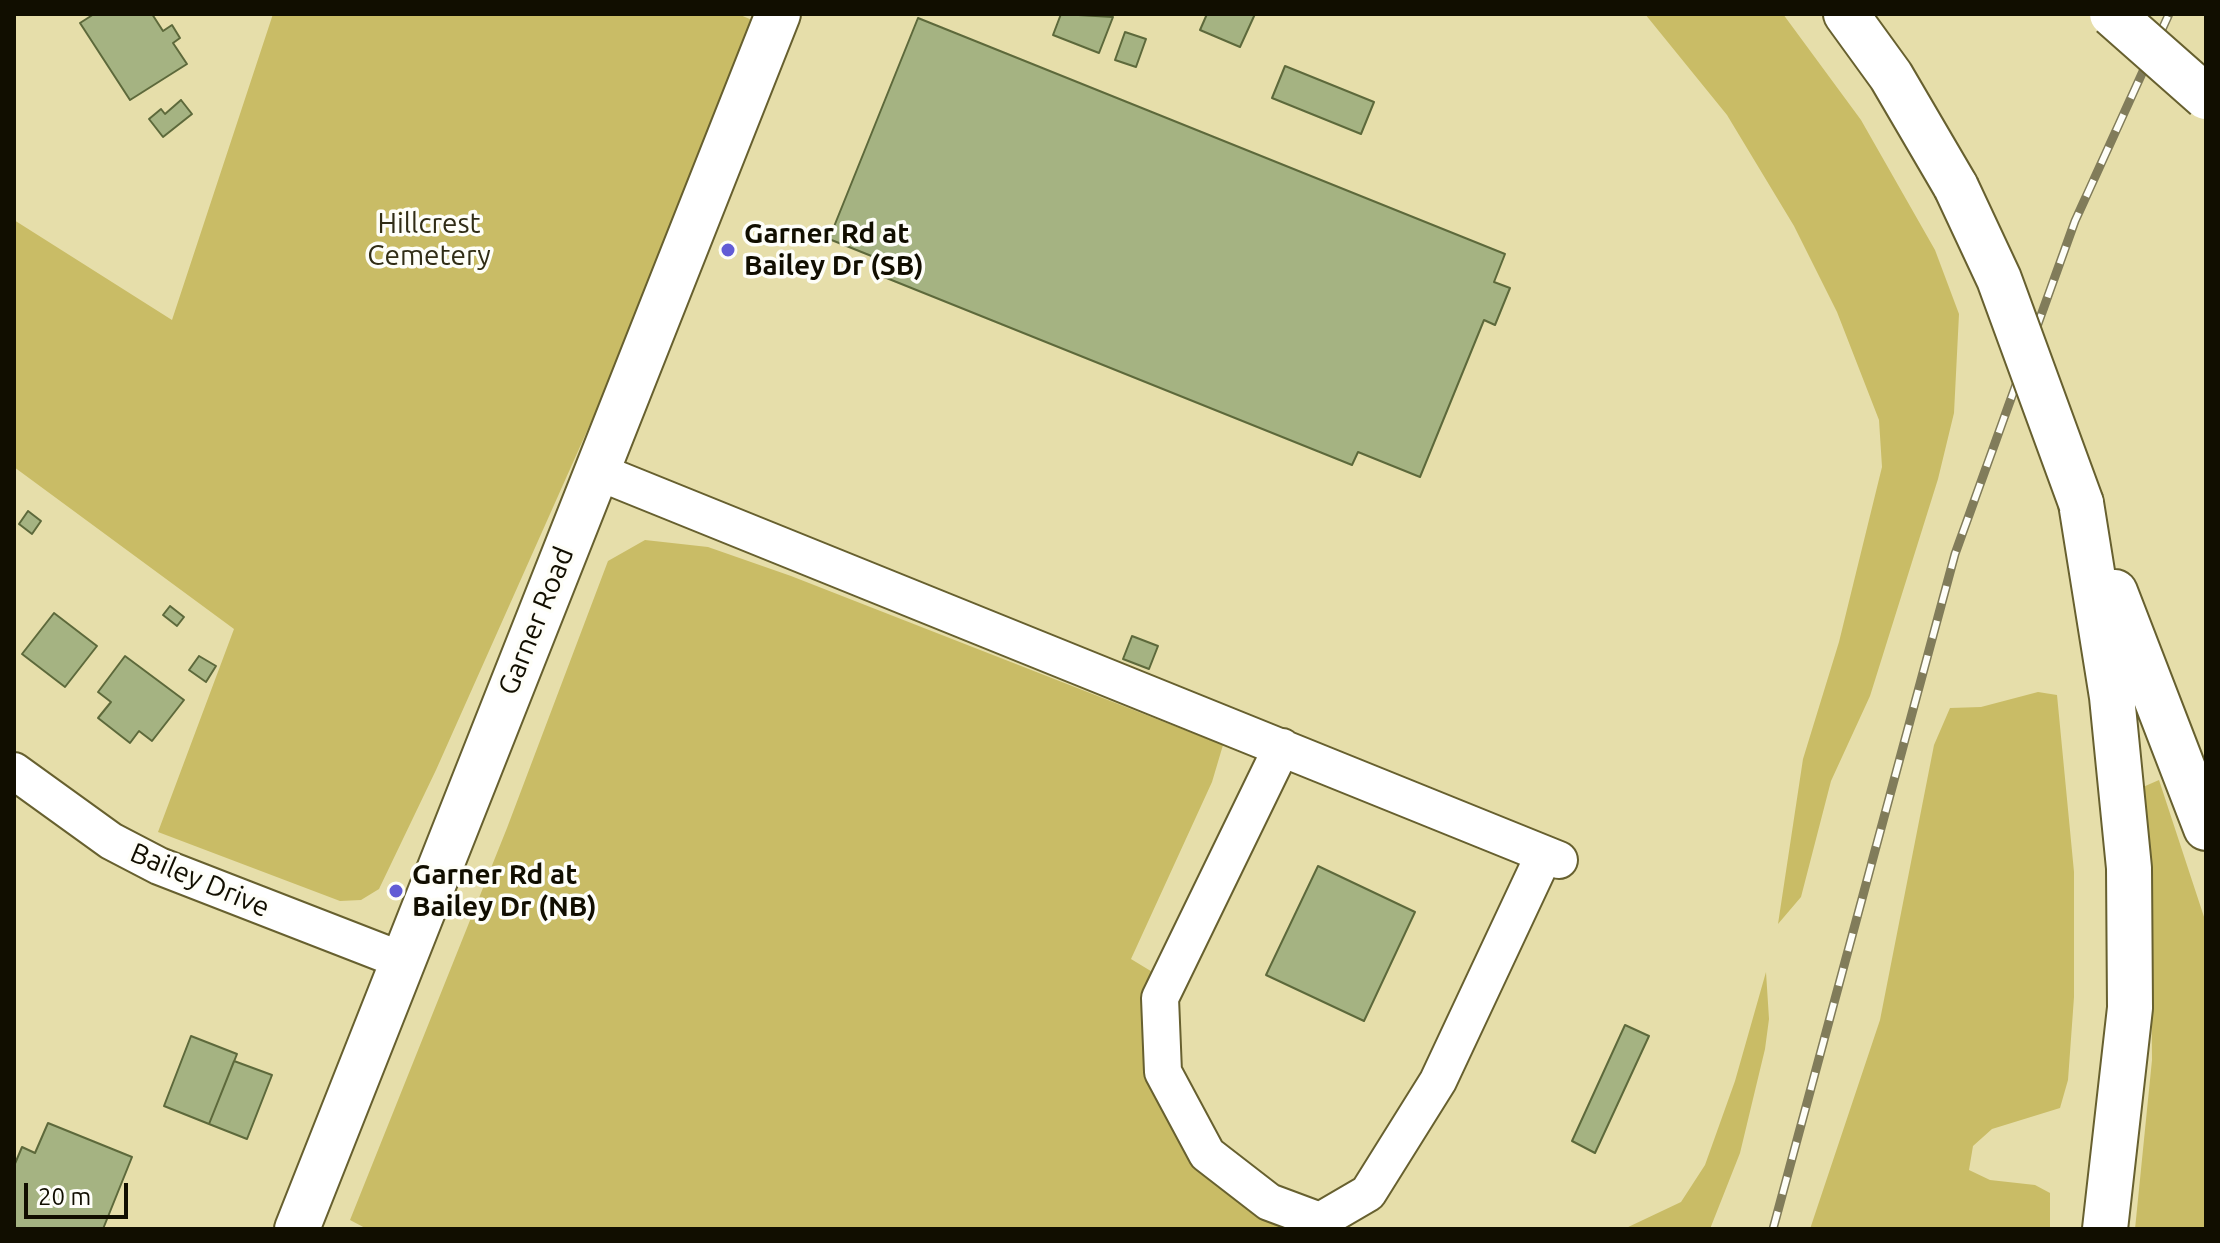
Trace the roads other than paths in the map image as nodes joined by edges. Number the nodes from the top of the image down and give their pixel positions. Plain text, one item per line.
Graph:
1 (778, 14) edge
2 (1846, 14) edge
3 (2112, 14) edge
4 (2206, 97) edge
5 (596, 471) junction
6 (2081, 503) junction
7 (1282, 747) junction
8 (14, 771) edge
9 (2206, 828) edge
10 (401, 960) junction
11 (297, 1229) edge
12 (2105, 1229) edge

1 - 5 main road, Garner Road
2 - 6 main road, bridge
3 - 4 main road, bridge
5 - 7 street
5 - 10 main road, Garner Road
6 - 9 main road
6 - 12 main road
7 - 7 street
8 - 10 street, Bailey Drive
10 - 11 main road, Garner Road

